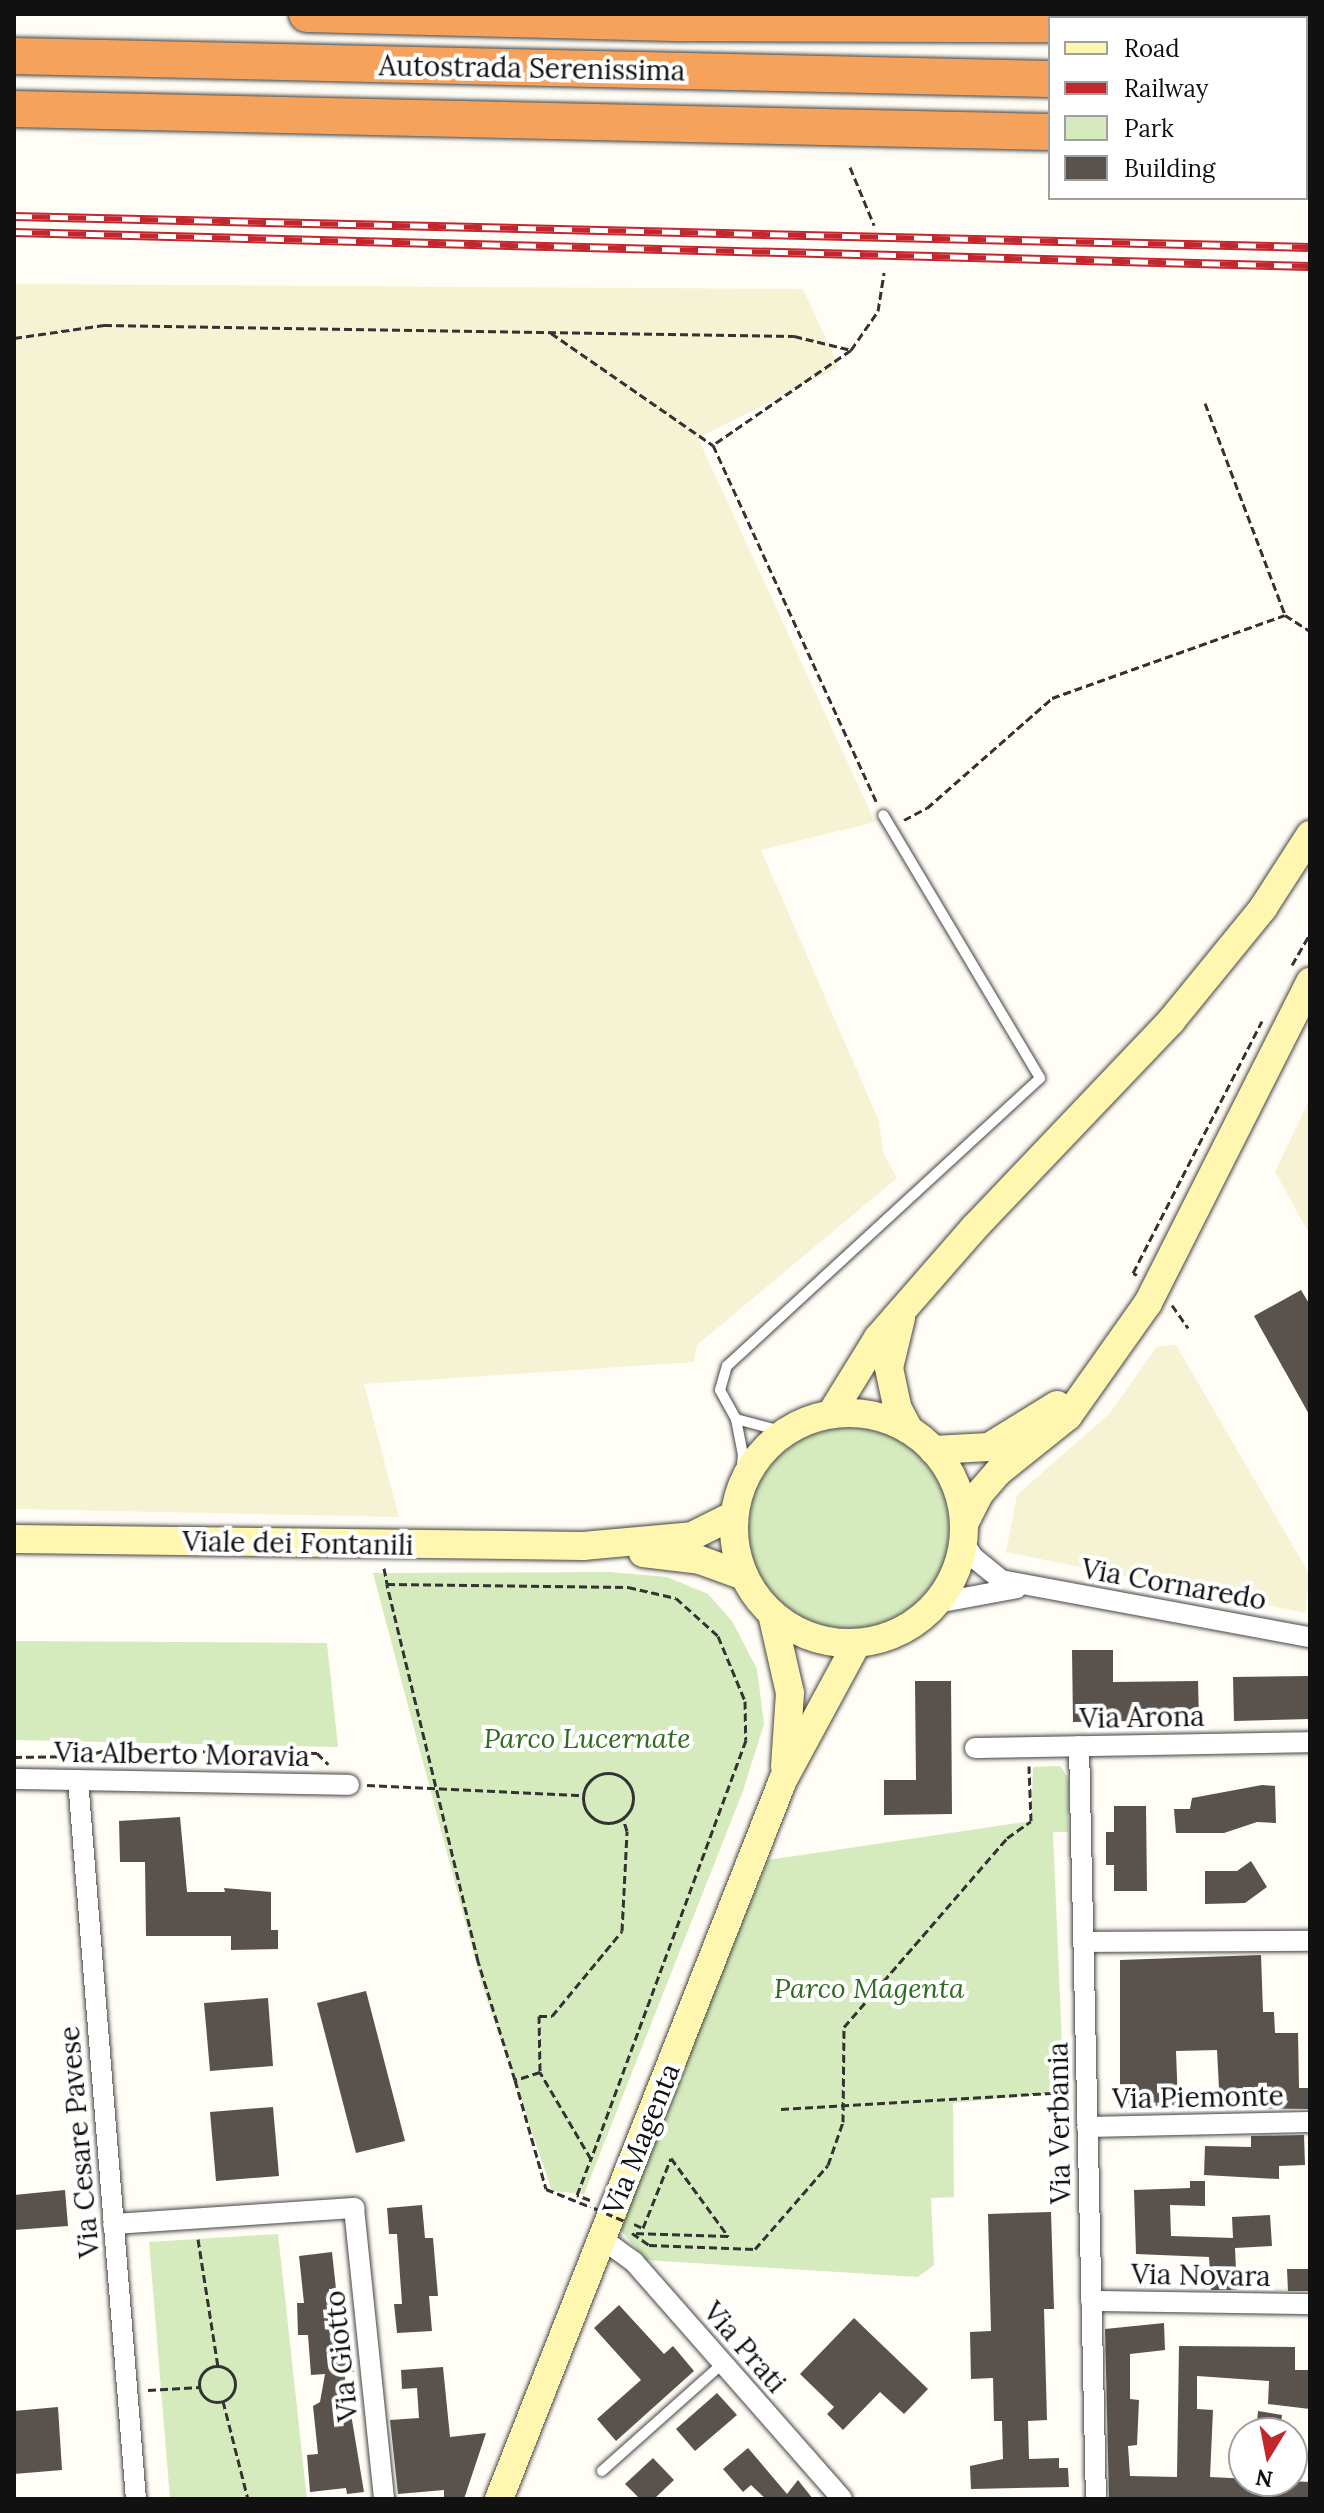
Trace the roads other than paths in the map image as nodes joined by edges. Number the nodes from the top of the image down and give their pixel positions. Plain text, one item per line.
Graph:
1 (307, 14) edge
2 (1043, 25) edge
3 (14, 56) edge
4 (1048, 79) edge
5 (14, 109) edge
6 (1048, 132) edge
7 (883, 815) road end
8 (1310, 835) edge
9 (1300, 977) edge
10 (902, 1313) junction
11 (1098, 1378) junction
12 (831, 1414) junction
13 (736, 1419) junction
14 (909, 1430) junction
15 (785, 1432) junction
16 (933, 1450) junction
17 (737, 1501) junction
18 (964, 1533) junction
19 (14, 1539) edge
20 (583, 1546) junction
21 (744, 1576) junction
22 (1029, 1587) junction
23 (937, 1603) junction
24 (772, 1614) junction
25 (1310, 1637) edge
26 (857, 1643) junction
27 (1310, 1742) edge
28 (1079, 1746) junction
29 (975, 1748) dead end
30 (14, 1779) edge
31 (78, 1780) junction
32 (783, 1780) junction
33 (349, 1785) road end
34 (1310, 1941) edge
35 (1083, 1942) junction
36 (1310, 2122) edge
37 (1087, 2127) junction
38 (113, 2224) junction
39 (601, 2238) junction
40 (1091, 2301) junction
41 (1310, 2304) edge
42 (722, 2364) junction
43 (602, 2471) dead end
44 (136, 2499) edge
45 (384, 2499) edge
46 (499, 2499) edge
47 (842, 2499) edge
48 (1096, 2499) edge

1 - 2 highway
3 - 4 highway, Autostrada Serenissima
5 - 6 highway, Autostrada Serenissima
7 - 13 lane
8 - 10 main road
9 - 11 main road
10 - 12 main road
10 - 14 main road
11 - 16 main road
11 - 18 main road
12 - 14 main road
12 - 15 main road
13 - 15 lane
13 - 17 lane
14 - 16 main road
15 - 17 main road
16 - 18 main road
17 - 20 main road, Viale dei Fontanili
17 - 21 main road
18 - 22 street, Via Cornaredo
18 - 23 main road
19 - 20 main road, Viale dei Fontanili
20 - 21 main road, Viale dei Fontanili
21 - 24 main road
22 - 23 street, Via Cornaredo
22 - 25 street, Via Cornaredo
23 - 26 main road
24 - 26 main road
24 - 32 main road, Via Magenta
26 - 32 main road, Via Magenta
27 - 28 street, Via Arona
28 - 29 street, Via Arona
28 - 35 street, Via Verbania
30 - 31 street, Via Alberto Moravia
31 - 33 street, Via Alberto Moravia
31 - 38 street, Via Cesare Pavese
32 - 39 main road, Via Magenta
34 - 35 street
35 - 37 street, Via Verbania
36 - 37 street, Via Piemonte
37 - 40 street, Via Verbania
38 - 44 street, Via Cesare Pavese
38 - 45 street, Via Giotto
39 - 42 street, Via Prati
39 - 46 main road, Via Magenta
40 - 41 street, Via Novara
40 - 48 street, Via Verbania
42 - 43 lane
42 - 47 street, Via Prati

